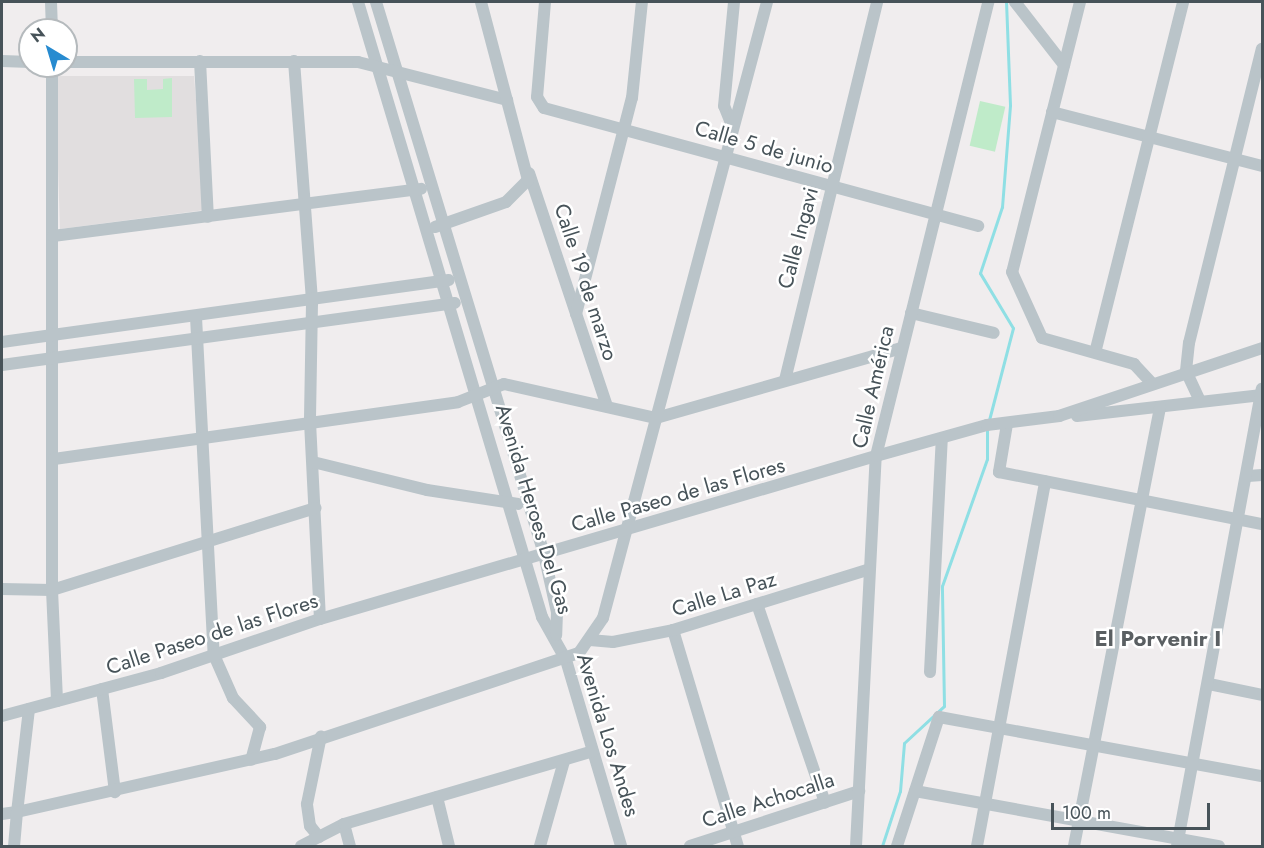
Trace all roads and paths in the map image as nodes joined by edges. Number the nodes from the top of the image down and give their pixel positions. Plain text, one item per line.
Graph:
1 (51, 2) edge
2 (358, 2) edge
3 (376, 2) edge
4 (481, 2) edge
5 (545, 2) edge
6 (642, 2) edge
7 (734, 2) edge
8 (767, 2) edge
9 (877, 2) edge
10 (988, 2) edge
11 (1015, 2) edge
12 (1080, 2) edge
13 (1184, 2) edge
14 (52, 18) edge
15 (1263, 49) edge
16 (2, 61) edge
17 (200, 61) junction
18 (294, 61) junction
19 (18, 62) edge
20 (78, 62) edge
21 (1064, 65) junction
22 (377, 68) junction
23 (399, 77) junction
24 (52, 78) edge
25 (507, 100) junction
26 (1052, 112) junction
27 (731, 123) junction
28 (626, 128) junction
29 (1149, 139) junction
30 (723, 156) junction
31 (1235, 159) junction
32 (1263, 166) edge
33 (529, 172) junction
34 (430, 187) junction
35 (832, 187) junction
36 (414, 190) junction
37 (305, 205) junction
38 (935, 214) junction
39 (208, 217) junction
40 (442, 225) junction
41 (978, 226) dead end
42 (426, 229) junction
43 (53, 236) junction
44 (459, 278) junction
45 (442, 282) junction
46 (466, 298) junction
47 (312, 303) junction
48 (450, 305) junction
49 (911, 313) junction
50 (576, 314) junction
51 (196, 317) junction
52 (311, 325) junction
53 (994, 333) dead end
54 (53, 336) junction
55 (2, 342) edge
56 (197, 342) junction
57 (901, 348) junction
58 (1263, 348) edge
59 (1096, 349) junction
60 (53, 360) junction
61 (2, 365) edge
62 (1186, 371) junction
63 (785, 380) junction
64 (1151, 382) junction
65 (495, 386) junction
66 (478, 393) junction
67 (1262, 393) edge
68 (1200, 401) junction
69 (607, 406) junction
70 (1160, 406) junction
71 (1064, 415) junction
72 (656, 418) junction
73 (310, 422) junction
74 (1007, 424) junction
75 (942, 438) junction
76 (203, 440) junction
77 (876, 456) junction
78 (54, 459) junction
79 (313, 462) junction
80 (1263, 475) edge
81 (1248, 476) junction
82 (1045, 481) junction
83 (1142, 499) junction
84 (511, 503) junction
85 (529, 505) junction
86 (316, 508) junction
87 (1239, 520) junction
88 (1263, 524) edge
89 (626, 533) junction
90 (207, 545) junction
91 (544, 554) junction
92 (528, 560) junction
93 (867, 570) junction
94 (2, 589) edge
95 (52, 590) junction
96 (757, 604) junction
97 (320, 619) junction
98 (673, 630) junction
99 (556, 635) junction
100 (590, 640) junction
101 (214, 655) junction
102 (566, 660) junction
103 (930, 672) dead end
104 (1209, 684) junction
105 (102, 689) junction
106 (1263, 695) edge
107 (57, 700) junction
108 (29, 709) junction
109 (2, 716) edge
110 (1001, 724) junction
111 (321, 736) junction
112 (1093, 744) junction
113 (594, 751) junction
114 (251, 760) junction
115 (564, 761) junction
116 (1192, 762) junction
117 (1263, 776) edge
118 (859, 791) junction
119 (915, 791) junction
120 (115, 792) junction
121 (437, 797) junction
122 (985, 802) junction
123 (825, 803) junction
124 (16, 812) junction
125 (2, 814) edge
126 (1079, 822) junction
127 (344, 824) junction
128 (734, 833) junction
129 (319, 837) junction
130 (1178, 842) edge
131 (14, 846) edge
132 (301, 846) edge
133 (350, 846) edge
134 (449, 846) edge
135 (540, 846) edge
136 (621, 846) edge
137 (690, 846) edge
138 (738, 846) edge
139 (856, 846) edge
140 (897, 846) edge
141 (977, 846) edge
142 (1074, 846) edge
143 (1219, 846) edge

1 - 14 street
2 - 22 street, Avenida Heroes Del Gas
3 - 23 street, Avenida Heroes Del Gas
4 - 25 street, Calle 19 de marzo
5 - 28 street, Calle 5 de junio
6 - 28 street
7 - 27 street
8 - 27 street
9 - 35 street, Calle Ingavi
10 - 38 street, Calle América
11 - 21 street
12 - 21 street
13 - 29 street
15 - 31 street
16 - 19 street
17 - 18 street
17 - 20 street
17 - 39 street
18 - 22 street
18 - 37 street
21 - 26 street
22 - 23 street
22 - 36 street, Avenida Heroes Del Gas
23 - 25 street
23 - 34 street, Avenida Heroes Del Gas
24 - 43 street
25 - 33 street, Calle 19 de marzo
26 - 29 street
26 - 59 street
27 - 30 street
28 - 30 street, Calle 5 de junio
28 - 50 street
29 - 31 street
29 - 59 street
30 - 35 street, Calle 5 de junio
30 - 72 street
31 - 32 street
31 - 62 street
33 - 40 street
33 - 50 street, Calle 19 de marzo
34 - 36 street
34 - 40 street, Avenida Heroes Del Gas
35 - 38 street, Calle 5 de junio
35 - 63 street, Calle Ingavi
36 - 37 street
36 - 42 street, Avenida Heroes Del Gas
37 - 39 street
37 - 47 street
38 - 41 street, Calle 5 de junio
38 - 49 street, Calle América
39 - 43 street
40 - 42 street
40 - 44 street, Avenida Heroes Del Gas
42 - 45 street, Avenida Heroes Del Gas
43 - 54 street
44 - 45 street
44 - 46 street, Avenida Heroes Del Gas
45 - 47 street
45 - 48 street, Avenida Heroes Del Gas
46 - 48 street
46 - 65 street, Avenida Heroes Del Gas
47 - 51 street
47 - 52 street
48 - 52 street
48 - 66 street, Avenida Heroes Del Gas
49 - 53 street
49 - 57 street, Calle América
50 - 69 street, Calle 19 de marzo
51 - 54 street
51 - 56 street
52 - 56 street
52 - 73 street
54 - 55 street
54 - 60 street
56 - 60 street
56 - 76 street
57 - 63 street
57 - 77 street, Calle América
58 - 62 street, Calle Paseo de las Flores
59 - 64 street
60 - 61 street
60 - 78 street
62 - 64 street, Calle Paseo de las Flores
62 - 68 street
63 - 72 street
64 - 71 street, Calle Paseo de las Flores
65 - 66 street
65 - 69 street
65 - 85 street, Avenida Heroes Del Gas
66 - 73 street
66 - 84 street, Avenida Heroes Del Gas
67 - 68 street
67 - 81 street
68 - 70 street
69 - 72 street
70 - 71 street
70 - 83 street
71 - 74 street, Calle Paseo de las Flores
72 - 89 street
73 - 76 street
73 - 79 street
74 - 75 street, Calle Paseo de las Flores
74 - 82 street
75 - 77 street, Calle Paseo de las Flores
75 - 103 street
76 - 78 street
76 - 90 street
77 - 89 street, Calle Paseo de las Flores
77 - 93 street, Calle América
78 - 95 street
79 - 84 street
79 - 86 street
80 - 81 street
81 - 87 street
82 - 83 street
82 - 110 street
83 - 87 street
83 - 112 street
84 - 85 street
84 - 92 street, Avenida Heroes Del Gas
85 - 91 street, Avenida Heroes Del Gas
86 - 90 street
86 - 97 street
87 - 88 street
87 - 104 street
89 - 91 street, Calle Paseo de las Flores
89 - 100 street
90 - 95 street
90 - 101 street
91 - 92 street, Calle Paseo de las Flores
91 - 99 street, Avenida Heroes Del Gas
92 - 97 street, Calle Paseo de las Flores
92 - 99 street, Avenida Heroes Del Gas
93 - 96 street, Calle La Paz
93 - 118 street, Calle América
94 - 95 street
95 - 107 street
96 - 98 street, Calle La Paz
96 - 123 street
97 - 101 street, Calle Paseo de las Flores
98 - 100 street, Calle La Paz
98 - 128 street
99 - 102 street, Avenida Los Andes
100 - 102 street
101 - 105 street, Calle Paseo de las Flores
101 - 114 street
102 - 111 street
102 - 113 street, Avenida Los Andes
104 - 106 street
104 - 116 street
105 - 107 street, Calle Paseo de las Flores
105 - 120 street
107 - 108 street, Calle Paseo de las Flores
108 - 109 street, Calle Paseo de las Flores
108 - 124 street
110 - 112 street
110 - 119 street
110 - 122 street
111 - 114 street
111 - 129 street
112 - 116 street
112 - 126 street
113 - 115 street
113 - 136 street, Avenida Los Andes
114 - 120 street
115 - 121 street
115 - 135 street
116 - 117 street
116 - 130 street
118 - 123 street, Calle Achocalla
118 - 139 street, Calle América
119 - 122 street
119 - 140 street
120 - 124 street
121 - 127 street
121 - 134 street
122 - 126 street
122 - 141 street
123 - 128 street, Calle Achocalla
124 - 125 street
124 - 131 street
126 - 130 street
126 - 142 street
127 - 129 street
127 - 133 street
128 - 137 street, Calle Achocalla
128 - 138 street
129 - 132 street
130 - 143 street

